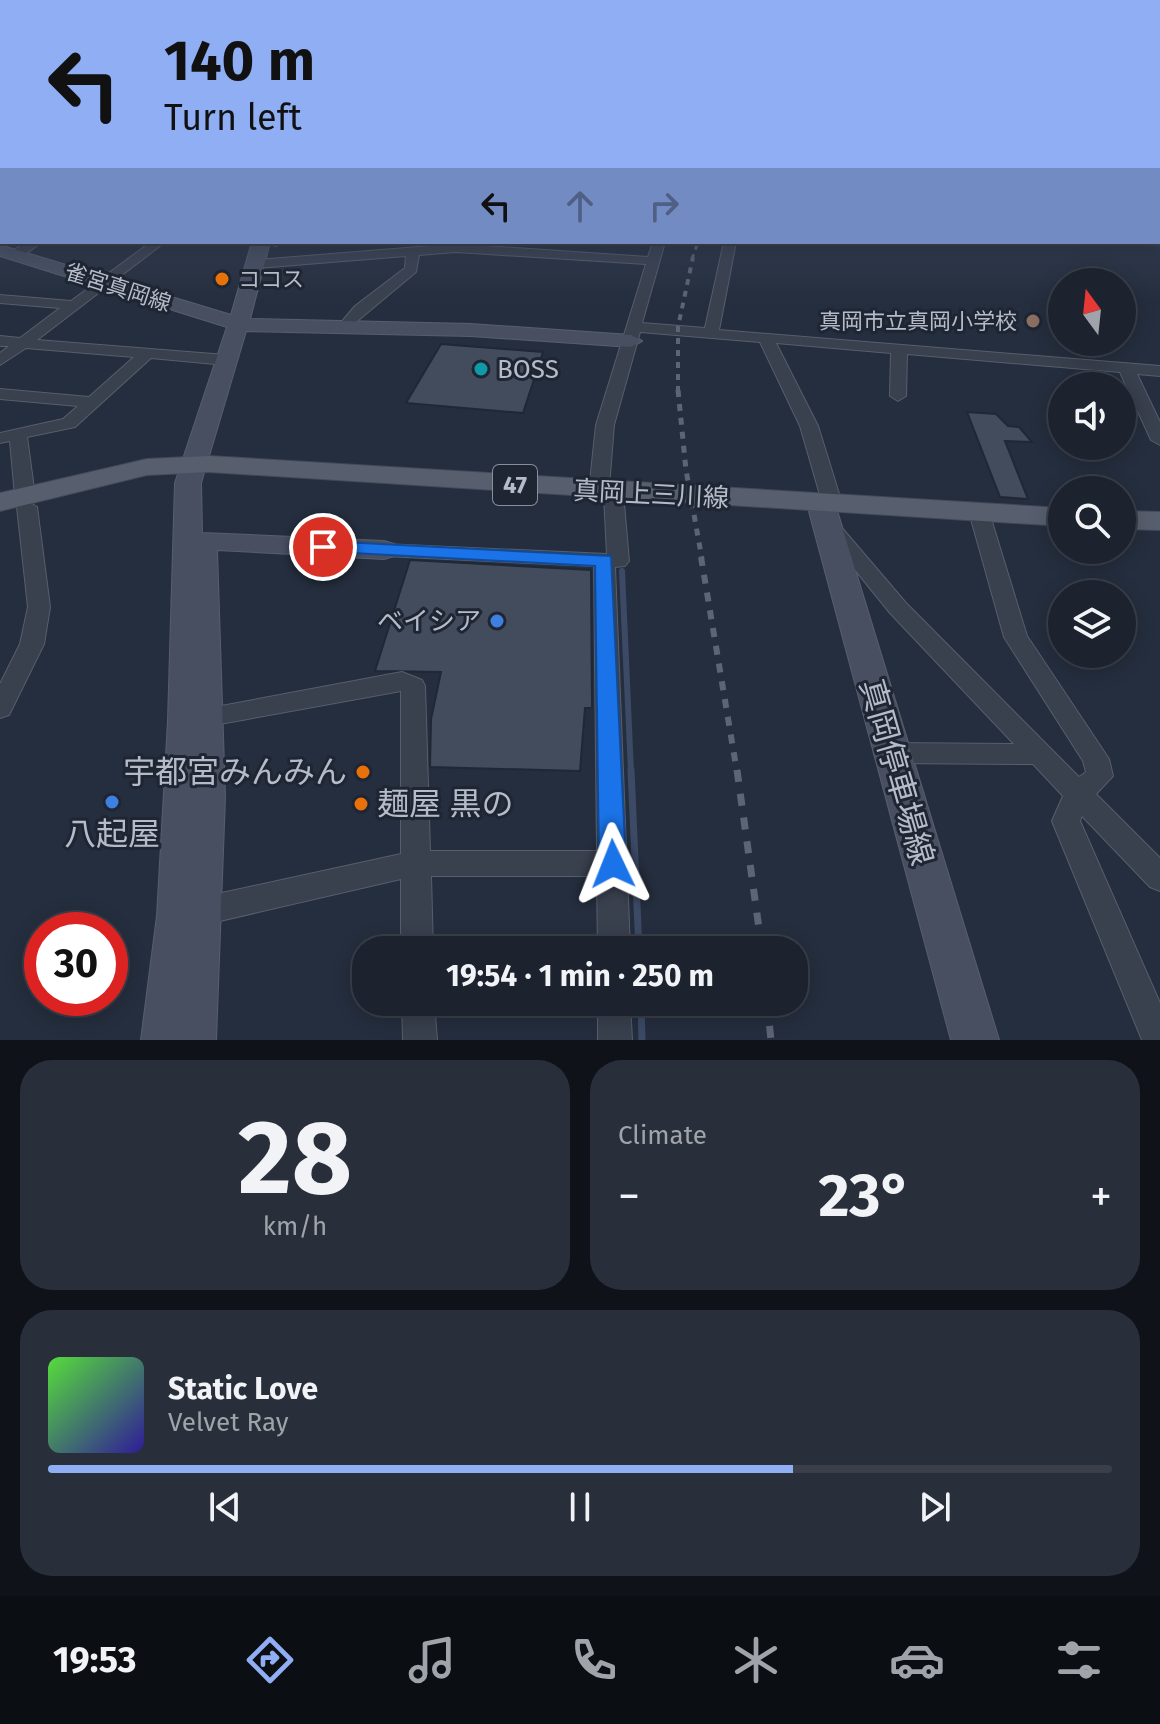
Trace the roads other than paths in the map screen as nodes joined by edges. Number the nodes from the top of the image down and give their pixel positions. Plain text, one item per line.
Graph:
1 (30, 244) edge
2 (156, 244) edge
3 (261, 244) edge
4 (271, 244) edge
5 (658, 244) edge
6 (730, 244) edge
7 (458, 245) edge
8 (413, 251) junction
9 (8, 252) edge
10 (653, 261) junction
11 (262, 264) junction
12 (105, 283) junction
13 (0, 299) edge
14 (73, 305) junction
15 (243, 324) junction
16 (344, 328) junction
17 (711, 333) junction
18 (633, 334) junction
19 (766, 338) junction
20 (0, 341) edge
21 (24, 343) junction
22 (899, 349) junction
23 (147, 354) junction
24 (0, 360) edge
25 (226, 360) junction
26 (1126, 368) junction
27 (1160, 371) edge
28 (0, 394) edge
29 (898, 396) dead end
30 (90, 402) junction
31 (9, 436) edge
32 (1160, 440) edge
33 (201, 465) junction
34 (606, 492) junction
35 (13, 505) edge
36 (979, 512) junction
37 (824, 513) junction
38 (1048, 516) edge
39 (1136, 520) edge
40 (1160, 521) edge
41 (205, 541) junction
42 (384, 550) joint
43 (604, 560) junction
44 (0, 709) edge
45 (197, 719) junction
46 (890, 753) junction
47 (1040, 754) junction
48 (1078, 793) junction
49 (415, 863) junction
50 (613, 864) junction
51 (1160, 878) edge
52 (190, 914) junction
53 (417, 936) edge
54 (614, 936) edge
55 (419, 1016) edge
56 (614, 1016) edge
57 (165, 1040) edge
58 (192, 1040) edge
59 (420, 1040) edge
60 (615, 1040) edge
61 (975, 1040) edge
62 (1159, 1040) edge

1 - 9 street
2 - 12 street
3 - 11 street
4 - 11 street
5 - 10 street
6 - 17 street
7 - 8 street
7 - 10 street
8 - 11 street
8 - 16 street
9 - 12 street, 雀宮真岡線
10 - 18 street
11 - 15 street
12 - 14 street
12 - 15 street, 雀宮真岡線
13 - 14 street
14 - 21 street
15 - 16 street, 雀宮真岡線
15 - 25 street
15 - 33 street
16 - 18 street, 雀宮真岡線
17 - 18 street
17 - 19 street
18 - 34 street
19 - 22 street
19 - 37 street
20 - 21 street
21 - 23 street
21 - 24 street
22 - 26 street
22 - 29 street
23 - 25 street
23 - 30 street
25 - 33 street
26 - 27 street
26 - 32 street
28 - 30 street
30 - 31 street
31 - 35 street
33 - 34 main road, 真岡上三川線 / 47
33 - 35 main road, 真岡上三川線 / 47
33 - 41 street
33 - 45 street
34 - 37 main road, 真岡上三川線 / 47
34 - 43 street
35 - 44 street
36 - 37 main road, 真岡上三川線 / 47
36 - 38 main road, 真岡上三川線 / 47
36 - 48 street
37 - 46 street, 真岡停車場線
37 - 47 street
39 - 40 main road
41 - 42 street
41 - 45 street
42 - 43 street
43 - 50 street
45 - 49 street
45 - 52 street
46 - 47 street
46 - 61 street, 真岡停車場線
47 - 48 street
48 - 51 street
48 - 62 street
49 - 50 street
49 - 52 street
49 - 53 street
50 - 54 street
52 - 57 street
52 - 58 street
55 - 59 street
56 - 60 street

